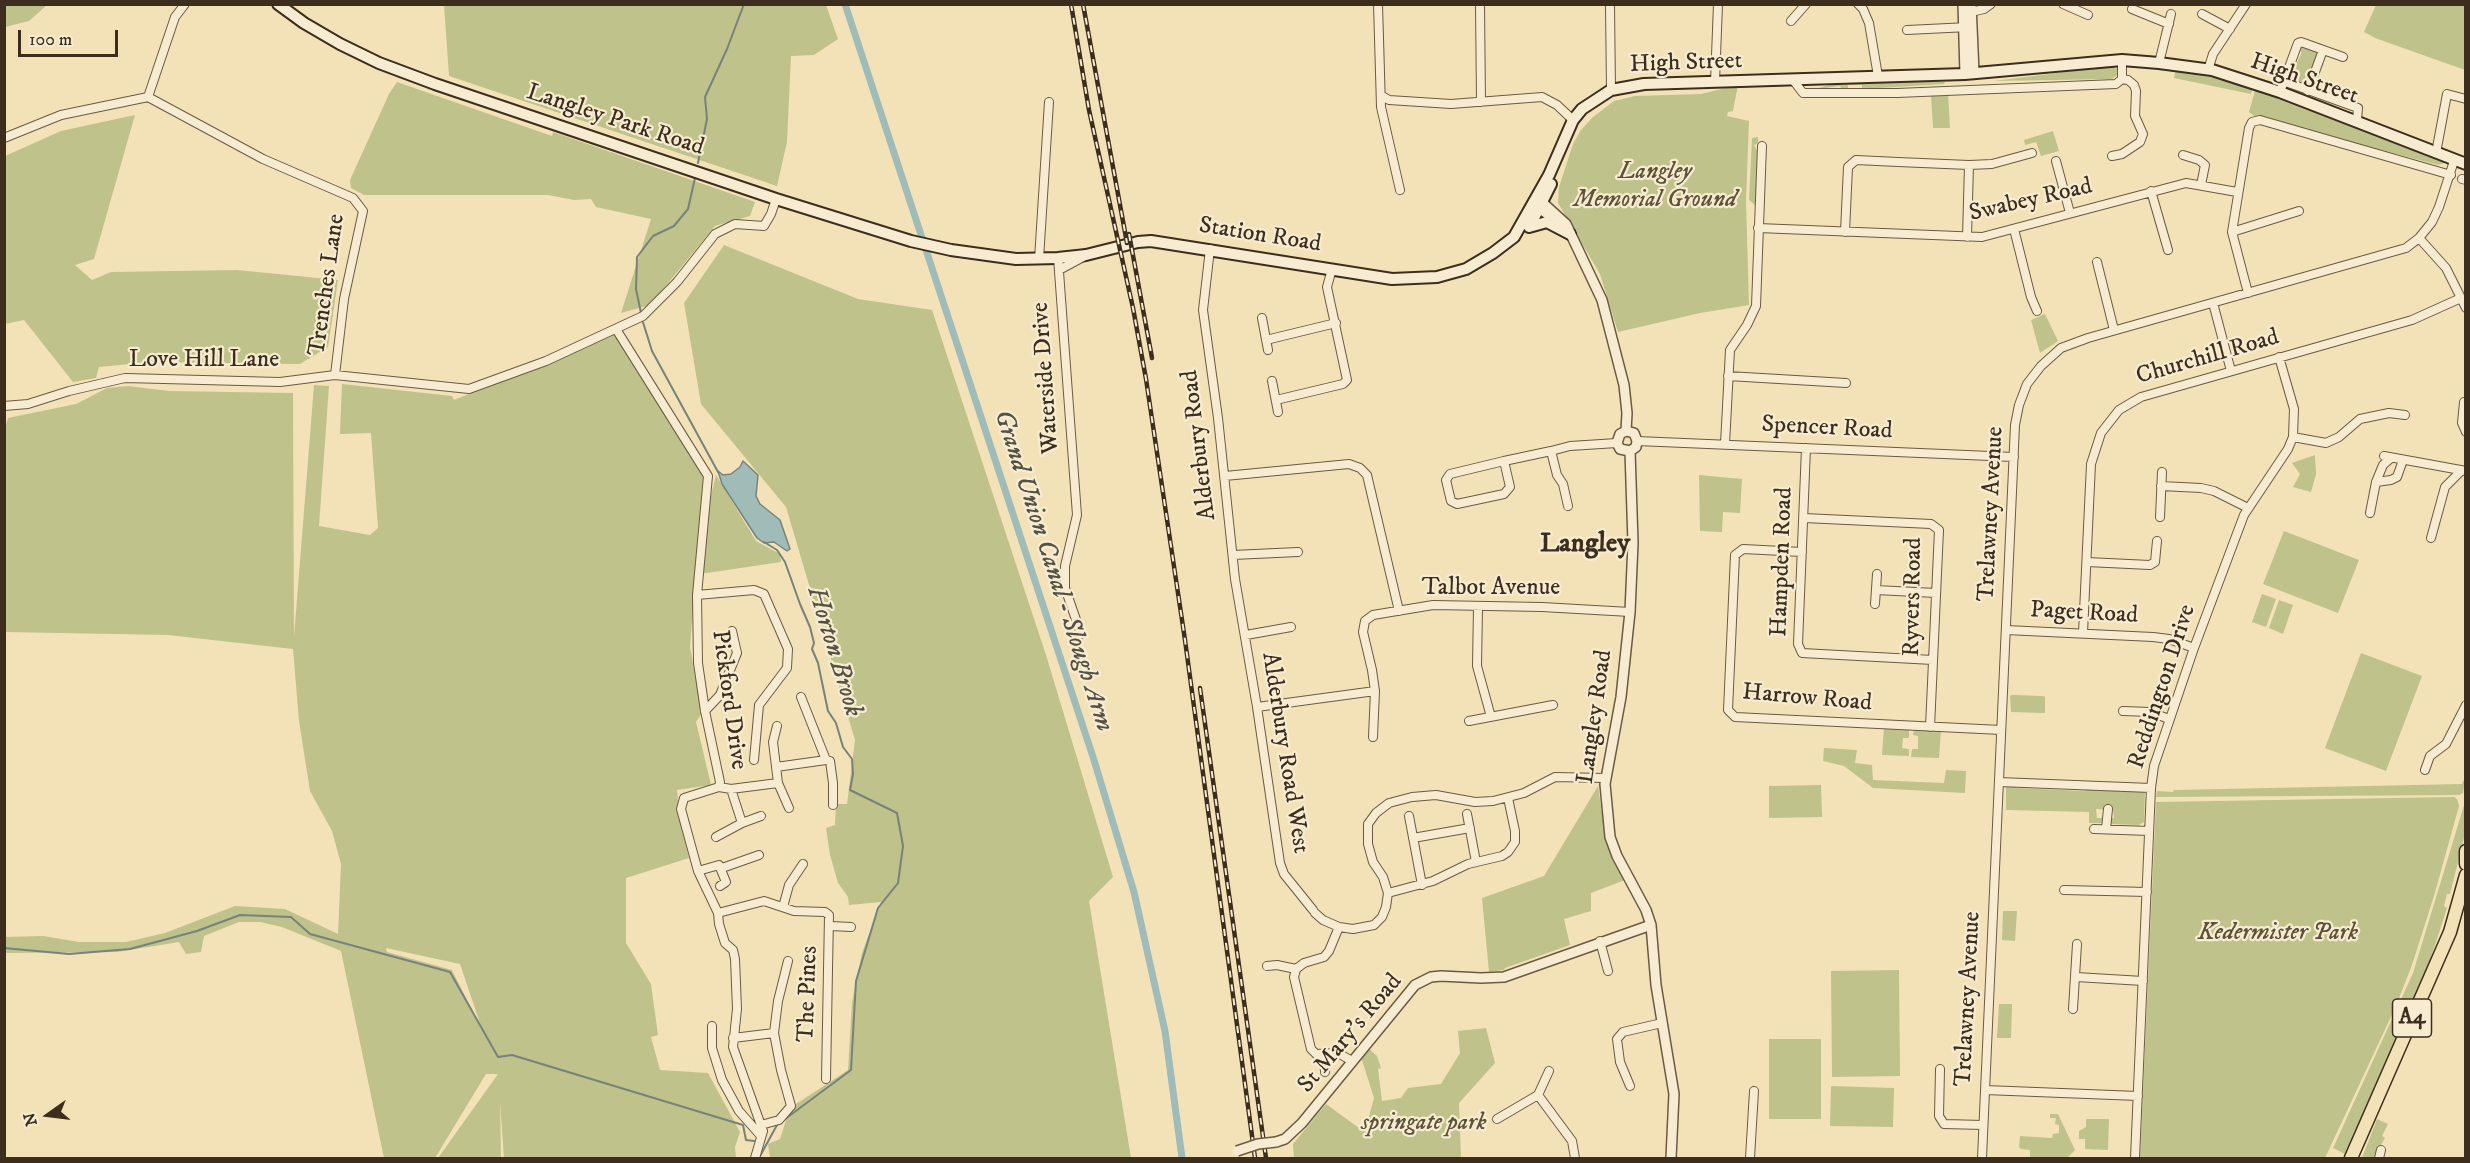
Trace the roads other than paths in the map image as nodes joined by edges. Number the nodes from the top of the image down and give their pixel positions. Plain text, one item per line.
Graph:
1 (185, 4) edge
2 (278, 4) edge
3 (1378, 4) edge
4 (1480, 4) edge
5 (1610, 4) edge
6 (1718, 4) edge
7 (1806, 4) edge
8 (1858, 4) edge
9 (1991, 4) edge
10 (2063, 4) edge
11 (2246, 4) edge
12 (1967, 9) edge
13 (2132, 9) dead end
14 (2171, 14) dead end
15 (2202, 14) dead end
16 (2088, 15) dead end
17 (1791, 21) dead end
18 (2169, 24) junction
19 (1968, 27) junction
20 (2230, 28) junction
21 (1907, 30) dead end
22 (2323, 50) junction
23 (2343, 57) dead end
24 (2122, 60) junction
25 (2159, 63) junction
26 (2208, 70) junction
27 (1969, 74) junction
28 (1878, 76) junction
29 (2122, 79) junction
30 (1715, 82) junction
31 (1796, 83) junction
32 (2282, 87) junction
33 (1611, 90) junction
34 (2308, 91) junction
35 (1382, 96) junction
36 (148, 97) junction
37 (2466, 99) edge
38 (1049, 102) dead end
39 (1482, 102) junction
40 (1573, 120) junction
41 (2357, 120) junction
42 (4, 138) edge
43 (1762, 146) dead end
44 (2032, 153) dead end
45 (2436, 153) junction
46 (2183, 155) dead end
47 (2112, 156) dead end
48 (2056, 161) dead end
49 (2454, 161) junction
50 (2466, 164) edge
51 (1969, 165) junction
52 (2451, 175) junction
53 (2201, 185) junction
54 (1400, 190) dead end
55 (2151, 191) junction
56 (2237, 192) junction
57 (776, 199) junction
58 (1539, 205) junction
59 (2299, 211) dead end
60 (2070, 213) junction
61 (1530, 226) junction
62 (1758, 228) junction
63 (2014, 229) junction
64 (1845, 232) junction
65 (2232, 232) junction
66 (1570, 234) junction
67 (1514, 237) junction
68 (1967, 237) junction
69 (2419, 238) junction
70 (946, 249) joint
71 (1209, 249) junction
72 (2168, 250) dead end
73 (1086, 255) junction
74 (1059, 258) junction
75 (1039, 259) junction
76 (2097, 262) dead end
77 (1332, 269) junction
78 (1059, 270) junction
79 (2248, 293) junction
80 (2461, 298) junction
81 (2213, 303) junction
82 (2466, 308) edge
83 (2037, 311) dead end
84 (1262, 318) dead end
85 (1336, 323) junction
86 (616, 329) junction
87 (2114, 330) junction
88 (1266, 340) junction
89 (1269, 350) dead end
90 (2279, 357) junction
91 (2231, 371) junction
92 (335, 375) junction
93 (1728, 376) junction
94 (1272, 381) dead end
95 (1846, 383) dead end
96 (1276, 400) junction
97 (2464, 402) dead end
98 (4, 406) edge
99 (1278, 412) dead end
100 (2405, 415) dead end
101 (1626, 431) junction
102 (2466, 432) edge
103 (2293, 437) junction
104 (1637, 441) junction
105 (1617, 443) junction
106 (1725, 444) junction
107 (1806, 448) junction
108 (1551, 451) junction
109 (1630, 451) junction
110 (2014, 457) junction
111 (2403, 460) junction
112 (1504, 461) junction
113 (2463, 471) edge
114 (2162, 472) dead end
115 (1225, 476) junction
116 (2376, 483) junction
117 (2161, 486) junction
118 (1568, 506) dead end
119 (2248, 508) junction
120 (2370, 513) dead end
121 (2160, 517) dead end
122 (1804, 518) junction
123 (2431, 538) dead end
124 (2157, 541) dead end
125 (1298, 552) dead end
126 (1802, 552) junction
127 (1233, 555) junction
128 (2087, 562) junction
129 (1877, 574) dead end
130 (1876, 590) junction
131 (1936, 593) junction
132 (698, 596) junction
133 (1875, 604) dead end
134 (1478, 607) junction
135 (1399, 611) junction
136 (1630, 612) junction
137 (1292, 627) dead end
138 (2006, 630) junction
139 (732, 631) dead end
140 (2084, 633) junction
141 (1081, 634) dead end
142 (1246, 635) junction
143 (2194, 648) junction
144 (1933, 660) junction
145 (1375, 691) junction
146 (801, 697) dead end
147 (1553, 705) dead end
148 (2466, 705) edge
149 (1257, 707) junction
150 (705, 711) junction
151 (2123, 711) dead end
152 (1491, 717) junction
153 (2169, 719) junction
154 (1469, 721) dead end
155 (777, 726) dead end
156 (1930, 727) junction
157 (2001, 730) junction
158 (1373, 737) dead end
159 (754, 760) dead end
160 (826, 760) junction
161 (776, 767) junction
162 (2425, 770) dead end
163 (1605, 778) junction
164 (1999, 782) junction
165 (778, 783) junction
166 (719, 787) junction
167 (2151, 788) junction
168 (731, 789) junction
169 (1508, 798) junction
170 (833, 805) dead end
171 (789, 808) dead end
172 (2108, 809) dead end
173 (1467, 814) dead end
174 (761, 816) dead end
175 (1409, 816) dead end
176 (741, 823) junction
177 (1470, 828) junction
178 (2094, 829) dead end
179 (2106, 829) junction
180 (2149, 831) junction
181 (716, 837) dead end
182 (1413, 838) junction
183 (2466, 851) edge
184 (759, 855) dead end
185 (1476, 862) junction
186 (803, 864) dead end
187 (2466, 864) edge
188 (722, 868) junction
189 (698, 871) junction
190 (2466, 875) edge
191 (1422, 885) junction
192 (720, 886) dead end
193 (2064, 890) dead end
194 (2147, 892) junction
195 (1388, 893) junction
196 (783, 907) junction
197 (718, 913) junction
198 (1651, 925) junction
199 (831, 926) junction
200 (851, 927) dead end
201 (1339, 927) junction
202 (1600, 941) junction
203 (2077, 944) dead end
204 (788, 961) dead end
205 (1267, 966) dead end
206 (1296, 969) junction
207 (1608, 970) dead end
208 (2076, 977) junction
209 (2143, 981) junction
210 (2073, 1009) dead end
211 (1662, 1023) junction
212 (712, 1026) dead end
213 (774, 1033) junction
214 (734, 1038) junction
215 (1324, 1055) junction
216 (1352, 1060) junction
217 (1940, 1069) dead end
218 (1549, 1071) dead end
219 (1324, 1072) dead end
220 (826, 1079) dead end
221 (1630, 1086) dead end
222 (1985, 1090) junction
223 (1754, 1091) dead end
224 (1538, 1095) junction
225 (2138, 1096) junction
226 (1497, 1119) dead end
227 (1983, 1125) junction
228 (762, 1131) junction
229 (1235, 1155) edge
230 (755, 1158) edge
231 (1575, 1158) edge
232 (1671, 1158) edge
233 (1750, 1158) edge
234 (1982, 1158) edge
235 (2135, 1158) edge
236 (2351, 1158) edge

1 - 36 street
2 - 57 main road, Langley Park Road
3 - 35 street
4 - 39 street
5 - 33 street
6 - 30 street
7 - 17 street
8 - 28 street
9 - 12 street
10 - 16 street
11 - 20 street
12 - 19 street
13 - 18 street
14 - 18 street
15 - 20 street
18 - 25 street
19 - 21 street
19 - 27 street
20 - 26 street
22 - 23 street
22 - 32 street
22 - 34 street
24 - 25 main road, High Street
24 - 27 main road, High Street
24 - 29 street
25 - 26 main road, High Street
26 - 32 main road, High Street
27 - 28 main road, High Street
28 - 31 main road, High Street
29 - 31 street, High Street
29 - 47 street
30 - 31 main road, High Street
30 - 33 main road, High Street
32 - 34 street
32 - 41 main road, High Street
33 - 40 main road, High Street
34 - 41 street
35 - 39 street
35 - 54 street
36 - 42 street
36 - 92 street, Trenches Lane
37 - 45 street
38 - 75 street
39 - 40 street
40 - 58 main road, High Street
41 - 45 main road, High Street
43 - 62 street
44 - 51 street
45 - 49 main road, High Street
46 - 53 street
48 - 60 street
49 - 50 main road, High Street
49 - 52 street, Trelawney Avenue
51 - 64 street
51 - 68 street
52 - 56 street
52 - 69 street, Trelawney Avenue
53 - 55 street, Swabey Road
53 - 56 street, Swabey Road
55 - 60 street, Swabey Road
55 - 72 street
56 - 65 street
57 - 70 main road, Langley Park Road
57 - 86 street, Trenches Lane
58 - 61 main road
58 - 66 street
58 - 67 main road, Station Road
59 - 65 street
60 - 63 street, Swabey Road
61 - 66 main road
61 - 67 main road
62 - 64 street, Swabey Road
62 - 93 street
63 - 68 street, Swabey Road
63 - 83 street
64 - 68 street, Swabey Road
65 - 79 street
66 - 101 street
67 - 77 main road, Station Road
69 - 79 street, Trelawney Avenue
69 - 80 street
70 - 75 main road, Station Road
71 - 73 main road, Station Road
71 - 77 main road, Station Road
71 - 115 street, Alderbury Road
73 - 74 main road, Station Road
73 - 78 street
74 - 75 main road, Station Road
74 - 78 street, Waterside Drive
76 - 87 street
77 - 85 street
78 - 141 street, Waterside Drive
79 - 81 street, Trelawney Avenue
80 - 82 street
80 - 90 street, Churchill Road
81 - 87 street, Trelawney Avenue
81 - 91 street
84 - 88 street
85 - 88 street
85 - 96 street
86 - 92 street, Trenches Lane
86 - 132 street, Pickford Drive
87 - 110 street, Trelawney Avenue
88 - 89 street
90 - 91 street, Churchill Road
90 - 103 street, Reddington Drive
91 - 128 street, Churchill Road
92 - 98 street, Love Hill Lane
93 - 95 street
93 - 106 street
94 - 96 street
96 - 99 street
97 - 102 street
100 - 103 street
101 - 104 street
101 - 105 street
103 - 119 street, Reddington Drive
104 - 106 street, Spencer Road
104 - 109 street
105 - 108 street
105 - 109 street
106 - 107 street, Spencer Road
107 - 110 street, Spencer Road
107 - 122 street, Hampden Road
108 - 112 street
108 - 118 street
109 - 136 street, Langley Road
110 - 138 street, Trelawney Avenue
111 - 113 street
111 - 116 street
111 - 116 street
112 - 112 street
113 - 123 street
114 - 117 street
115 - 127 street, Alderbury Road
115 - 135 street
116 - 120 street
117 - 119 street
117 - 121 street
119 - 143 street, Reddington Drive
122 - 126 street, Hampden Road
122 - 131 street, Ryvers Road
124 - 128 street
125 - 127 street
126 - 144 street, Hampden Road
126 - 156 street, Harrow Road
127 - 142 street, Alderbury Road
128 - 140 street, Churchill Road
129 - 130 street
130 - 131 street
130 - 133 street
131 - 144 street, Ryvers Road
132 - 150 street, Pickford Drive
132 - 159 street
134 - 135 street, Talbot Avenue
134 - 136 street, Talbot Avenue
134 - 152 street
135 - 145 street, Talbot Avenue
136 - 163 street, Langley Road
137 - 142 street
138 - 140 street, Paget Road
138 - 157 street, Trelawney Avenue
139 - 150 street
140 - 143 street, Paget Road
142 - 149 street, Alderbury Road West
143 - 153 street, Reddington Drive
144 - 156 street, Ryvers Road
145 - 149 street
145 - 158 street, Talbot Avenue
146 - 160 street
147 - 152 street
148 - 162 street
149 - 201 street, Alderbury Road West
150 - 166 street, Pickford Drive
151 - 153 street
152 - 154 street
153 - 167 street, Reddington Drive
155 - 161 street
156 - 157 street, Harrow Road
157 - 164 street, Trelawney Avenue
160 - 161 street
160 - 170 street
161 - 165 street
163 - 169 street
163 - 198 street, Langley Road
164 - 167 street
164 - 222 street, Trelawney Avenue
165 - 168 street
165 - 171 street
166 - 168 street
166 - 189 street, Pickford Drive
167 - 180 street, Reddington Drive
168 - 176 street
169 - 185 street
169 - 195 street
172 - 179 street
173 - 177 street
174 - 176 street
175 - 182 street
176 - 181 street
177 - 182 street
177 - 185 street
178 - 179 street
179 - 180 street
180 - 194 street, Reddington Drive
182 - 191 street
183 - 187 main road
184 - 188 street
185 - 191 street
186 - 196 street
188 - 189 street
188 - 192 street
189 - 197 street, Pickford Drive
190 - 236 main road, A4
191 - 195 street
193 - 194 street
194 - 209 street, Reddington Drive
195 - 201 street
196 - 197 street
196 - 199 street, The Pines
197 - 214 street, Pickford Drive
198 - 202 street, St Mary's Road
198 - 211 street, Langley Road
199 - 200 street
199 - 220 street, The Pines
201 - 206 street
202 - 207 street
202 - 216 street, St Mary's Road
203 - 208 street
204 - 213 street
205 - 206 street
206 - 215 street
208 - 209 street
208 - 210 street
209 - 225 street, Reddington Drive
211 - 221 street
211 - 232 street, Langley Road
212 - 228 street
213 - 214 street
213 - 228 street
214 - 228 street, Pickford Drive
215 - 216 street
215 - 219 street
216 - 229 street, St Mary's Road, bridge
217 - 227 street
218 - 224 street
222 - 225 street
222 - 227 street, Trelawney Avenue
223 - 233 street
224 - 226 street
224 - 231 street
225 - 235 street, Reddington Drive
227 - 234 street, Trelawney Avenue
228 - 230 street

